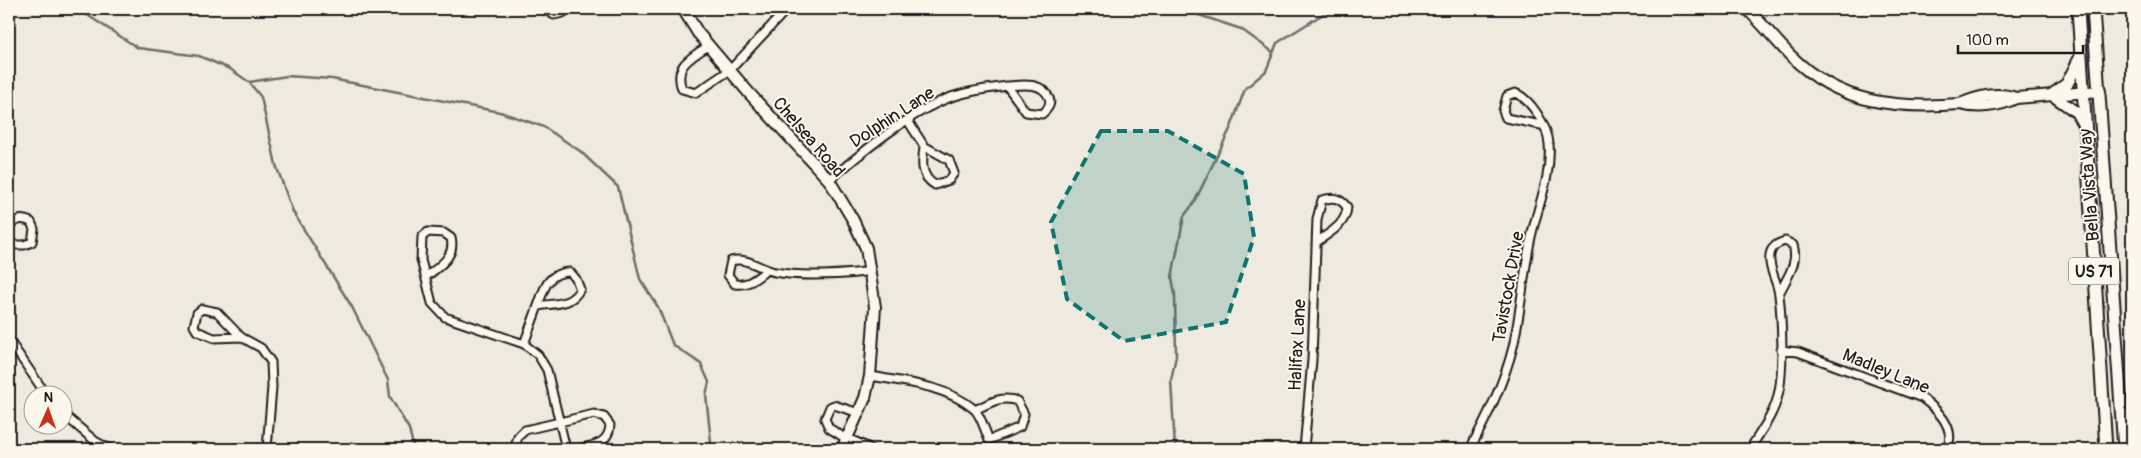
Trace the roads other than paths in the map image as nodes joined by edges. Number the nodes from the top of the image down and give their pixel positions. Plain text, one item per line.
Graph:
1 (544, 9) edge
2 (566, 9) edge
3 (684, 9) edge
4 (787, 9) edge
5 (1747, 9) edge
6 (2078, 9) edge
7 (2093, 9) edge
8 (709, 45) junction
9 (2081, 56) junction
10 (730, 70) junction
11 (1007, 86) junction
12 (2100, 91) junction
13 (2083, 92) junction
14 (2052, 95) junction
15 (908, 121) junction
16 (1542, 125) junction
17 (2085, 128) junction
18 (924, 146) junction
19 (829, 180) junction
20 (9, 225) edge
21 (1317, 242) junction
22 (9, 245) edge
23 (767, 270) junction
24 (871, 271) junction
25 (426, 277) junction
26 (1779, 294) junction
27 (538, 306) junction
28 (240, 337) junction
29 (9, 340) edge
30 (524, 344) junction
31 (1781, 350) junction
32 (16, 351) junction
33 (9, 355) edge
34 (870, 376) junction
35 (40, 386) edge
36 (975, 410) junction
37 (859, 413) junction
38 (72, 422) edge
39 (560, 422) junction
40 (848, 440) junction
41 (1951, 441) junction
42 (95, 442) junction
43 (90, 449) edge
44 (110, 449) edge
45 (267, 449) edge
46 (516, 449) edge
47 (566, 449) edge
48 (578, 449) edge
49 (842, 449) edge
50 (868, 449) edge
51 (1304, 449) edge
52 (1470, 449) edge
53 (1750, 449) edge
54 (1947, 449) edge
55 (1955, 449) edge
56 (2106, 449) edge
57 (2124, 449) edge

1 - 2 street
3 - 8 street, Chelsea Road
4 - 10 street
5 - 14 street
6 - 9 main road, Bella Vista Way / US 71
7 - 12 main road, Bella Vista Way / US 71
8 - 10 street, Chelsea Road
8 - 10 street
9 - 13 main road, Bella Vista Way / US 71
9 - 14 main road
10 - 19 street, Chelsea Road
11 - 11 street, Dolphin Lane
11 - 15 street, Dolphin Lane
12 - 13 street
12 - 57 main road, Bella Vista Way / US 71
13 - 14 street
13 - 17 main road, Bella Vista Way / US 71
14 - 17 street
15 - 18 street
15 - 19 street, Dolphin Lane
16 - 16 street, Tavistock Drive
16 - 52 street, Tavistock Drive
17 - 56 main road, Bella Vista Way / US 71
18 - 18 street
19 - 24 street, Chelsea Road
20 - 22 street
21 - 21 street, Halifax Lane
21 - 51 street, Halifax Lane
23 - 23 street
23 - 24 street
24 - 34 street, Chelsea Road
25 - 25 street
25 - 30 street
26 - 26 street
26 - 31 street
27 - 27 street
27 - 30 street
28 - 28 street
28 - 45 street
29 - 32 street
30 - 39 street
31 - 41 street, Madley Lane
31 - 53 street
32 - 33 street
32 - 35 street
34 - 36 street
34 - 37 street, Chelsea Road
36 - 36 street
37 - 40 street, Chelsea Road
37 - 40 street
38 - 42 street
39 - 46 street
39 - 47 street
39 - 48 street
40 - 49 street, Chelsea Road
40 - 50 street
41 - 54 street
41 - 55 street, Madley Lane
42 - 43 street
42 - 44 street

